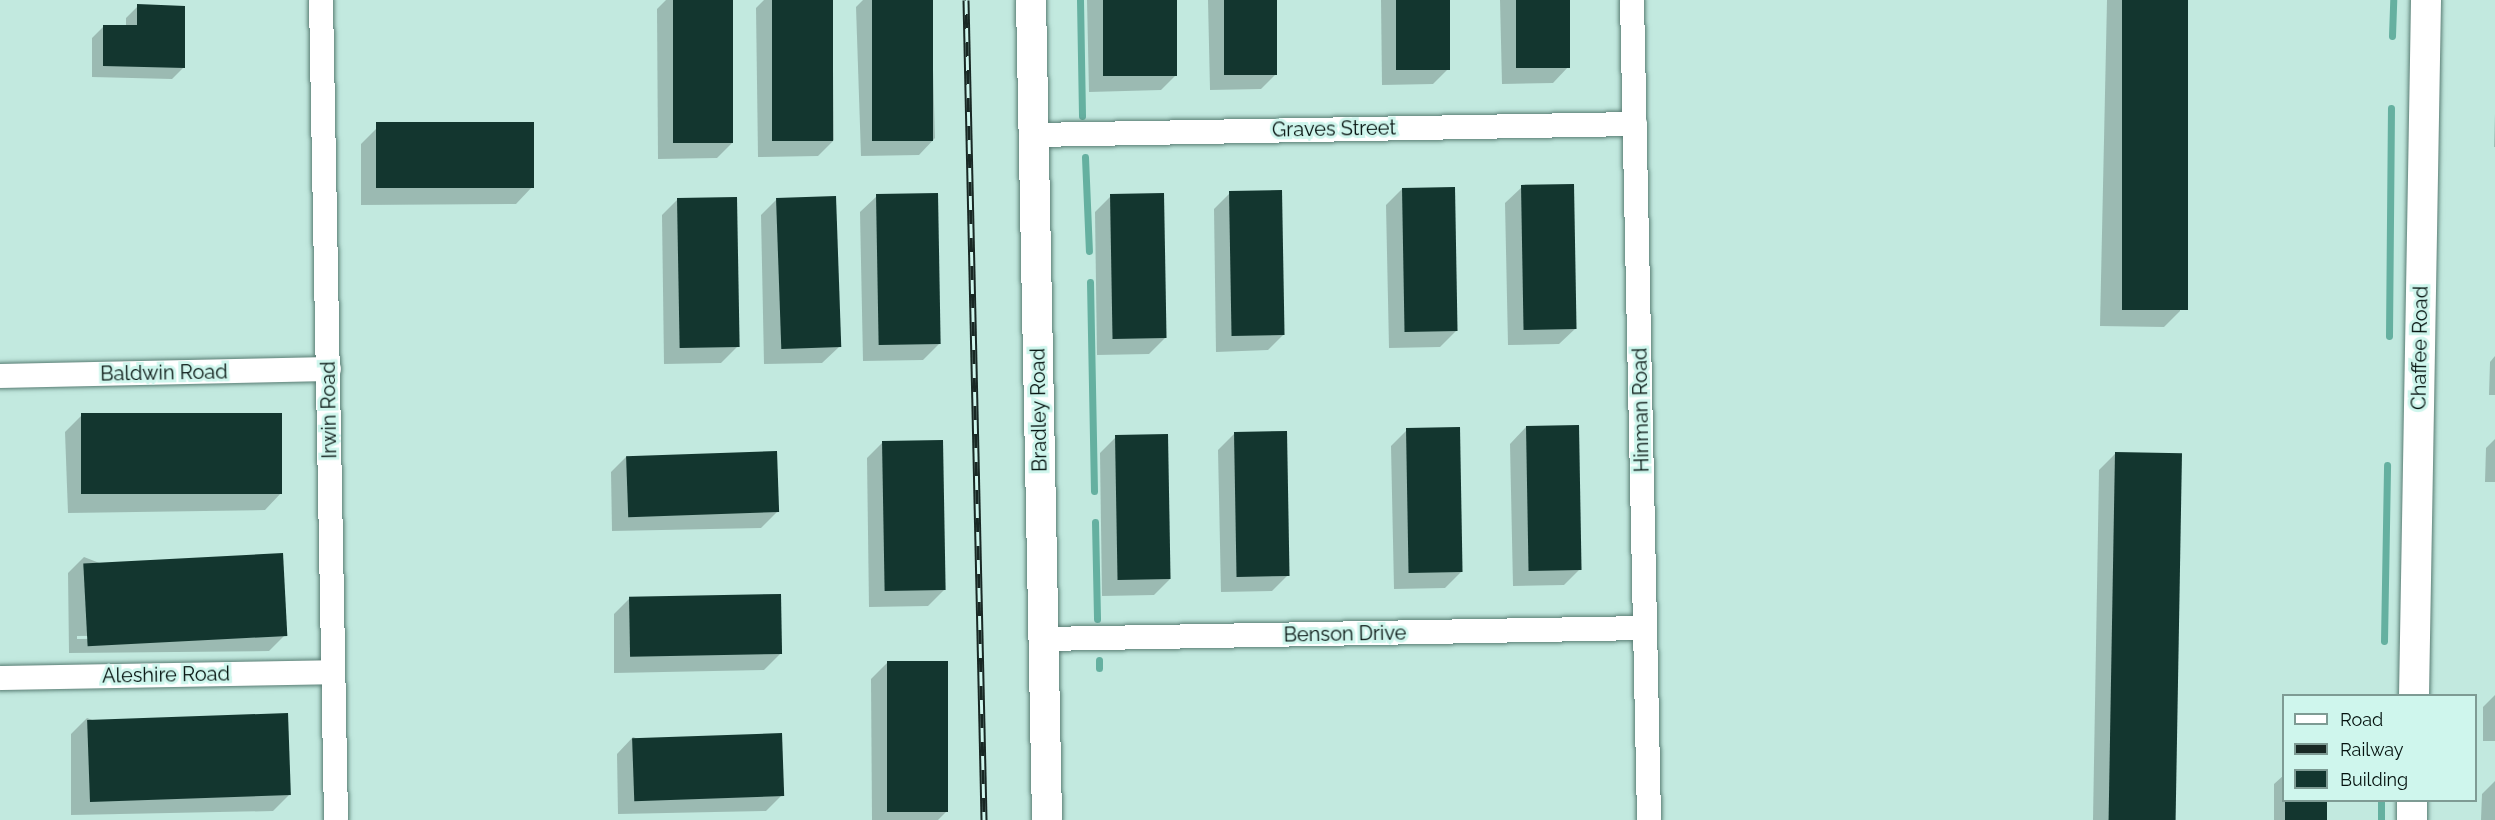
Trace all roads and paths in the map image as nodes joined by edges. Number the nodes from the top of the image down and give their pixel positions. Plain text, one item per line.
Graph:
1 (321, 0) edge
2 (1031, 0) edge
3 (1632, 0) edge
4 (2426, 0) edge
5 (1635, 124) junction
6 (1034, 135) junction
7 (329, 369) junction
8 (0, 376) edge
9 (1646, 628) junction
10 (1044, 639) junction
11 (333, 672) junction
12 (0, 678) edge
13 (2414, 694) edge
14 (2412, 802) edge
15 (336, 820) edge
16 (1047, 820) edge
17 (1650, 820) edge
18 (2412, 820) edge

1 - 7 street, Irwin Road
2 - 6 street, Bradley Road
3 - 5 street, Hinman Road
4 - 13 street, Chaffee Road
5 - 6 street, Graves Street
5 - 9 street, Hinman Road
6 - 10 street, Bradley Road
7 - 8 street, Baldwin Road
7 - 11 street, Irwin Road
9 - 10 street, Benson Drive
9 - 17 street, Hinman Road
10 - 16 street, Bradley Road
11 - 12 street, Aleshire Road
11 - 15 street, Irwin Road
14 - 18 street

